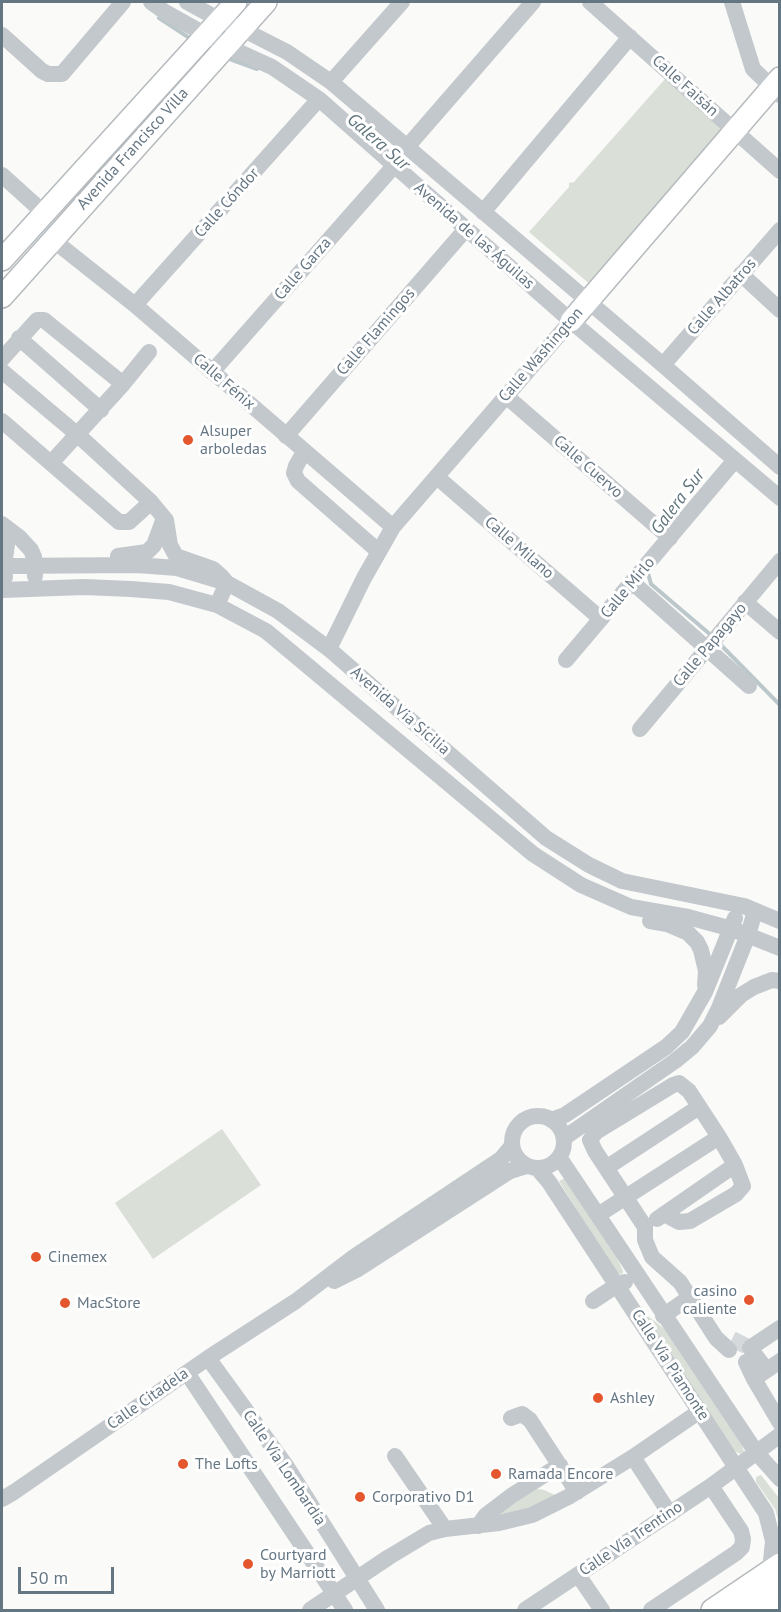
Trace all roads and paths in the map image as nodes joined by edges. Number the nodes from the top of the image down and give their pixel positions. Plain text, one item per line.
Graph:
1 (123, 2) edge
2 (151, 2) edge
3 (187, 2) edge
4 (236, 2) edge
5 (266, 2) edge
6 (402, 2) edge
7 (533, 2) edge
8 (590, 2) edge
9 (732, 2) edge
10 (212, 28) junction
11 (242, 29) junction
12 (2, 35) edge
13 (630, 37) junction
14 (226, 46) junction
15 (331, 82) junction
16 (777, 87) edge
17 (319, 99) junction
18 (735, 130) junction
19 (407, 147) junction
20 (394, 166) junction
21 (780, 171) edge
22 (2, 175) edge
23 (483, 212) junction
24 (44, 213) junction
25 (466, 229) junction
26 (780, 230) edge
27 (52, 240) junction
28 (2, 260) edge
29 (741, 274) junction
30 (2, 297) edge
31 (587, 302) junction
32 (135, 305) junction
33 (780, 310) edge
34 (571, 321) junction
35 (19, 338) junction
36 (149, 352) dead end
37 (2, 359) edge
38 (663, 365) junction
39 (2, 371) edge
40 (212, 372) junction
41 (123, 384) junction
42 (506, 396) junction
43 (101, 410) junction
44 (2, 421) edge
45 (78, 435) junction
46 (286, 436) junction
47 (304, 452) junction
48 (735, 460) junction
49 (51, 463) junction
50 (780, 467) edge
51 (437, 477) junction
52 (780, 498) edge
53 (151, 502) junction
54 (164, 518) junction
55 (5, 527) edge
56 (393, 527) junction
57 (670, 538) junction
58 (378, 551) junction
59 (780, 561) edge
60 (100, 564) junction
61 (3, 566) edge
62 (35, 567) junction
63 (632, 582) junction
64 (227, 583) junction
65 (35, 589) junction
66 (4, 590) edge
67 (745, 602) junction
68 (218, 605) junction
69 (602, 619) junction
70 (780, 632) edge
71 (707, 648) junction
72 (329, 649) junction
73 (566, 660) dead end
74 (750, 686) dead end
75 (640, 729) dead end
76 (605, 895) junction
77 (738, 905) junction
78 (755, 911) junction
79 (780, 921) edge
80 (732, 928) junction
81 (748, 935) junction
82 (780, 948) edge
83 (780, 981) edge
84 (705, 992) junction
85 (710, 1026) junction
86 (699, 1107) junction
87 (551, 1120) junction
88 (719, 1137) junction
89 (564, 1138) junction
90 (512, 1146) junction
91 (559, 1157) junction
92 (735, 1165) junction
93 (532, 1167) junction
94 (606, 1168) junction
95 (625, 1198) junction
96 (664, 1214) junction
97 (598, 1215) junction
98 (645, 1227) junction
99 (617, 1285) junction
100 (646, 1288) junction
101 (690, 1297) junction
102 (296, 1301) junction
103 (593, 1301) dead end
104 (663, 1316) junction
105 (780, 1328) edge
106 (726, 1342) tunnel mouth
107 (208, 1358) junction
108 (767, 1370) edge
109 (187, 1372) junction
110 (700, 1411) junction
111 (511, 1418) dead end
112 (780, 1423) edge
113 (780, 1435) edge
114 (756, 1452) junction
115 (395, 1456) dead end
116 (633, 1457) junction
117 (560, 1465) junction
118 (738, 1467) junction
119 (780, 1479) edge
120 (711, 1486) junction
121 (577, 1492) junction
122 (2, 1499) edge
123 (670, 1514) junction
124 (478, 1526) junction
125 (437, 1531) junction
126 (578, 1575) junction
127 (777, 1576) edge
128 (357, 1578) junction
129 (334, 1595) junction
130 (780, 1598) edge
131 (310, 1611) edge
132 (345, 1611) edge
133 (377, 1611) edge
134 (525, 1611) edge
135 (602, 1611) edge
136 (651, 1611) edge
137 (712, 1611) edge
138 (729, 1611) edge
139 (748, 1611) edge
140 (760, 1611) edge

1 - 12 street
2 - 10 street, Avenida de las Águilas
3 - 10 street, Avenida de las Águilas
4 - 10 main road, Avenida Francisco Villa
5 - 11 main road, Avenida Francisco Villa
6 - 15 street
7 - 19 street
8 - 13 street, Calle Faisán
9 - 16 street
10 - 11 street, Avenida de las Águilas
10 - 14 street, Avenida de las Águilas
10 - 24 main road, Avenida Francisco Villa
11 - 14 main road, Avenida Francisco Villa
11 - 15 street, Avenida de las Águilas
13 - 18 street, Calle Faisán
13 - 23 street
14 - 17 street, Avenida de las Águilas
14 - 27 main road, Avenida Francisco Villa
15 - 19 street, Avenida de las Águilas
16 - 18 main road, Calle Washington
17 - 20 street, Avenida de las Águilas
17 - 32 street, Calle Cóndor
18 - 21 street, Calle Faisán
18 - 31 main road, Calle Washington
19 - 23 street, Avenida de las Águilas
20 - 25 street, Avenida de las Águilas
20 - 40 street, Calle Garza
22 - 24 street
23 - 31 street, Avenida de las Águilas
24 - 27 main road
24 - 28 main road, Avenida Francisco Villa
25 - 34 street, Avenida de las Águilas
25 - 46 street, Calle Flamingos
26 - 29 street, Calle Albatros
27 - 30 main road, Avenida Francisco Villa
27 - 32 street, Calle Fénix
29 - 33 street
29 - 38 street, Calle Albatros
31 - 34 main road, Calle Washington
31 - 38 street, Avenida de las Águilas
32 - 40 street, Calle Fénix
34 - 42 street, Calle Washington
34 - 48 street, Avenida de las Águilas
35 - 37 street
35 - 41 street
35 - 43 street
36 - 41 street
38 - 50 street, Avenida de las Águilas
39 - 45 street
40 - 46 street, Calle Fénix
41 - 43 street
42 - 51 street, Calle Washington
42 - 57 street, Calle Cuervo
43 - 45 street
44 - 49 street
45 - 49 street
45 - 53 street
46 - 47 street, Calle Fénix
47 - 56 street, Calle Fénix
47 - 58 street
48 - 52 street, Avenida de las Águilas
48 - 57 street, Calle Mirlo
49 - 53 street
51 - 56 street, Calle Washington
51 - 69 street, Calle Milano
53 - 54 street
54 - 60 street
54 - 64 street
55 - 61 street
55 - 62 street
56 - 58 street, Calle Washington
57 - 63 street, Calle Mirlo
58 - 72 street, Calle Washington
59 - 67 street, Calle Papagayo
60 - 62 street, Avenida Via Sicilia
60 - 64 street, Avenida Via Sicilia
61 - 62 street, Avenida Via Sicilia
61 - 66 street
62 - 65 street
63 - 69 street, Calle Mirlo
63 - 71 street
64 - 68 street
64 - 72 street, Avenida Via Sicilia
65 - 66 street, Avenida Via Sicilia
65 - 68 street, Avenida Via Sicilia
67 - 70 street
67 - 71 street, Calle Papagayo
68 - 76 street, Avenida Via Sicilia
69 - 73 street, Calle Mirlo
71 - 74 street
71 - 75 street, Calle Papagayo
72 - 77 street, Avenida Via Sicilia
76 - 80 street, Avenida Via Sicilia
76 - 84 street
77 - 78 street, Avenida Via Sicilia
77 - 80 street
78 - 79 street, Avenida Via Sicilia
78 - 81 street
80 - 81 street, Avenida Via Sicilia
80 - 84 street
81 - 82 street, Avenida Via Sicilia
81 - 85 street
83 - 85 street
84 - 87 street
85 - 89 street
86 - 88 street
86 - 94 street
86 - 94 street
87 - 89 street
87 - 90 street
88 - 92 street
88 - 95 street
89 - 91 street
90 - 93 street
90 - 102 street, Calle Citadela
91 - 93 street
91 - 97 street, Calle Vía Piamonte
92 - 96 street
92 - 96 street
93 - 99 street, Calle Vía Piamonte
93 - 102 street, Calle Citadela
94 - 95 street
95 - 97 street
95 - 98 street
96 - 98 street
97 - 100 street, Calle Vía Piamonte
98 - 101 street
99 - 100 street
99 - 103 street
99 - 110 street, Calle Vía Piamonte
100 - 104 street, Calle Vía Piamonte
101 - 104 street
101 - 106 street
102 - 107 street, Calle Citadela
104 - 114 street, Calle Vía Piamonte
105 - 108 street
107 - 109 street, Calle Citadela
107 - 128 street, Calle Vía Lombardía
108 - 112 street
109 - 122 street, Calle Citadela
109 - 129 street, Calle Vía Lombardía
110 - 116 street
110 - 118 street, Calle Vía Piamonte
111 - 117 street
113 - 114 street, Calle Vía Trentino
114 - 118 street, Calle Vía Trentino
114 - 119 street, Calle Vía Piamonte
115 - 125 street
116 - 121 street
116 - 123 street
117 - 121 street
117 - 124 street
118 - 120 street, Calle Vía Trentino
118 - 127 street, Calle Vía Piamonte
120 - 123 street, Calle Vía Trentino
120 - 136 street
121 - 124 street
123 - 126 street, Calle Vía Trentino
124 - 125 street
125 - 128 street
126 - 134 street, Calle Vía Trentino
126 - 135 street
127 - 137 main road
127 - 138 highway
127 - 139 highway
128 - 129 street
128 - 133 street, Calle Vía Lombardía
129 - 131 street
129 - 132 street, Calle Vía Lombardía
130 - 140 highway

